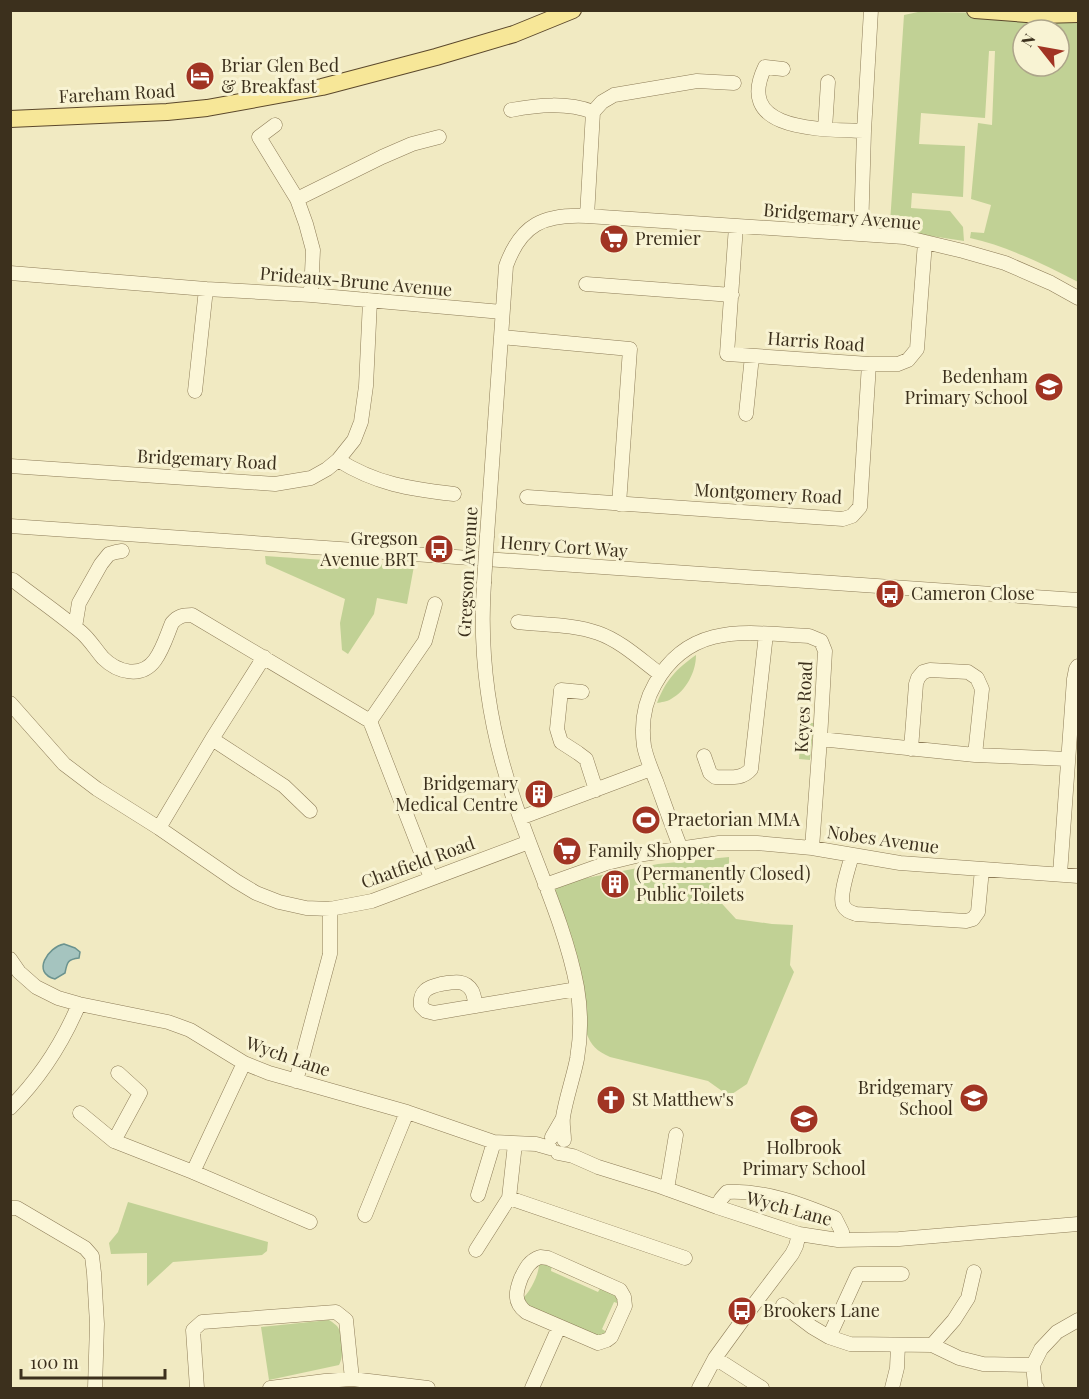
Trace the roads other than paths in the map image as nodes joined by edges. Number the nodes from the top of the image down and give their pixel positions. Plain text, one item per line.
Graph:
1 (573, 10) edge
2 (871, 10) edge
3 (975, 10) edge
4 (1078, 14) edge
5 (783, 69) dead end
6 (828, 82) dead end
7 (734, 83) dead end
8 (511, 110) dead end
9 (593, 112) junction
10 (10, 119) edge
11 (275, 125) dead end
12 (825, 129) junction
13 (864, 131) junction
14 (439, 137) dead end
15 (297, 199) junction
16 (587, 216) junction
17 (736, 226) junction
18 (861, 234) junction
19 (925, 242) junction
20 (10, 273) edge
21 (586, 284) dead end
22 (206, 289) junction
23 (311, 295) junction
24 (732, 295) junction
25 (1078, 298) edge
26 (370, 301) junction
27 (502, 312) junction
28 (501, 337) junction
29 (752, 356) junction
30 (869, 364) junction
31 (195, 391) dead end
32 (746, 414) dead end
33 (338, 460) junction
34 (10, 466) edge
35 (454, 494) dead end
36 (527, 497) dead end
37 (619, 504) junction
38 (10, 526) edge
39 (110, 551) dead end
40 (22, 582) dead end
41 (1078, 600) edge
42 (435, 604) dead end
43 (518, 622) dead end
44 (75, 627) junction
45 (766, 634) junction
46 (264, 657) junction
47 (1078, 666) edge
48 (660, 674) junction
49 (582, 692) dead end
50 (10, 703) edge
51 (370, 721) junction
52 (212, 739) junction
53 (820, 739) junction
54 (1074, 745) edge
55 (911, 748) junction
56 (975, 755) junction
57 (704, 756) dead end
58 (1068, 759) junction
59 (651, 769) junction
60 (1073, 774) edge
61 (596, 790) junction
62 (310, 811) dead end
63 (520, 818) junction
64 (159, 828) junction
65 (529, 842) junction
66 (812, 848) junction
67 (681, 849) junction
68 (852, 855) junction
69 (982, 869) junction
70 (1060, 874) junction
71 (1078, 876) edge
72 (431, 878) junction
73 (544, 885) junction
74 (330, 909) junction
75 (10, 959) edge
76 (577, 989) junction
77 (79, 1004) junction
78 (476, 1006) dead end
79 (244, 1063) junction
80 (118, 1073) dead end
81 (297, 1081) junction
82 (16, 1093) edge
83 (10, 1108) edge
84 (407, 1112) junction
85 (80, 1113) dead end
86 (676, 1135) dead end
87 (114, 1141) junction
88 (494, 1142) junction
89 (554, 1143) junction
90 (515, 1144) junction
91 (194, 1172) junction
92 (667, 1189) junction
93 (478, 1195) dead end
94 (509, 1198) junction
95 (10, 1208) edge
96 (717, 1208) junction
97 (365, 1215) dead end
98 (310, 1222) dead end
99 (1078, 1224) edge
100 (799, 1234) junction
101 (838, 1240) junction
102 (476, 1250) dead end
103 (685, 1258) dead end
104 (974, 1272) dead end
105 (902, 1274) dead end
106 (783, 1305) dead end
107 (1078, 1320) edge
108 (559, 1327) junction
109 (829, 1336) junction
110 (932, 1344) junction
111 (898, 1345) junction
112 (716, 1358) junction
113 (1033, 1365) junction
114 (352, 1379) junction
115 (388, 1386) edge
116 (95, 1389) edge
117 (196, 1389) edge
118 (270, 1389) edge
119 (428, 1389) edge
120 (532, 1389) edge
121 (699, 1389) edge
122 (762, 1389) edge
123 (892, 1389) edge
124 (1037, 1389) edge

1 - 10 main road, Fareham Road
2 - 13 street
3 - 4 main road
5 - 12 street
6 - 12 street
7 - 9 street
8 - 9 street
9 - 16 street
11 - 15 street
12 - 13 street
13 - 18 street
14 - 15 street
15 - 23 street
16 - 17 street, Gregson Avenue
16 - 27 street, Gregson Avenue
17 - 18 street, Bridgemary Avenue
17 - 24 street, Harris Road
18 - 19 street, Bridgemary Avenue
19 - 25 street, Bridgemary Avenue
19 - 30 street, Harris Road
20 - 22 street, Prideaux-Brune Avenue
21 - 24 street
22 - 23 street, Prideaux-Brune Avenue
22 - 31 street
23 - 26 street, Prideaux-Brune Avenue
24 - 29 street, Harris Road
26 - 27 street, Prideaux-Brune Avenue
26 - 33 street, Bridgemary Road
27 - 28 street, Gregson Avenue
28 - 37 street
28 - 63 street, Gregson Avenue, bridge
29 - 30 street, Harris Road
29 - 32 street
30 - 37 street, Montgomery Road
33 - 34 street, Bridgemary Road
33 - 35 street
36 - 37 street, Montgomery Road
38 - 41 street, Henry Cort Way
39 - 44 street
40 - 44 street
42 - 51 street
43 - 48 street
44 - 46 street
45 - 48 street, Keyes Road
45 - 53 street, Keyes Road
45 - 57 street
46 - 51 street
46 - 52 street
47 - 54 street
48 - 59 street, Keyes Road
49 - 61 street
50 - 64 street, Chatfield Road
51 - 72 street
52 - 62 street
52 - 64 street
53 - 55 street
53 - 66 street, Keyes Road
54 - 58 street
55 - 56 street
55 - 56 street
56 - 58 street
58 - 60 street
59 - 61 street
59 - 67 street, Keyes Road
60 - 70 street
61 - 63 street
63 - 65 street, Gregson Avenue
64 - 74 street, Chatfield Road
65 - 72 street, Chatfield Road
65 - 73 street, Gregson Avenue
66 - 67 street, Nobes Avenue
66 - 68 street, Nobes Avenue
67 - 73 street, Nobes Avenue
68 - 69 street, Nobes Avenue
68 - 69 street
69 - 70 street, Nobes Avenue
70 - 71 street, Nobes Avenue
72 - 74 street, Chatfield Road
73 - 76 street, Gregson Avenue
74 - 81 street
75 - 77 street, Wych Lane
76 - 78 street
76 - 89 street, Gregson Avenue
77 - 79 street, Wych Lane
77 - 82 street
79 - 81 street, Wych Lane
79 - 91 street
80 - 87 street
81 - 84 street, Wych Lane
82 - 83 street
84 - 88 street, Wych Lane
84 - 97 street
85 - 87 street
86 - 92 street
87 - 91 street
88 - 90 street, Wych Lane
88 - 93 street
89 - 90 street, Wych Lane
89 - 92 street, Wych Lane
90 - 94 street
91 - 98 street
92 - 96 street, Wych Lane
94 - 102 street
94 - 103 street
95 - 116 street
96 - 100 street, Wych Lane
96 - 101 street
99 - 101 street, Wych Lane
100 - 101 street, Wych Lane
100 - 112 street
104 - 110 street
105 - 109 street
106 - 109 street
107 - 113 street
108 - 108 street
108 - 120 street
109 - 111 street
110 - 111 street
110 - 113 street
111 - 123 street
112 - 121 street
112 - 122 street
113 - 124 street
114 - 115 street
114 - 117 street
114 - 118 street
115 - 119 street

